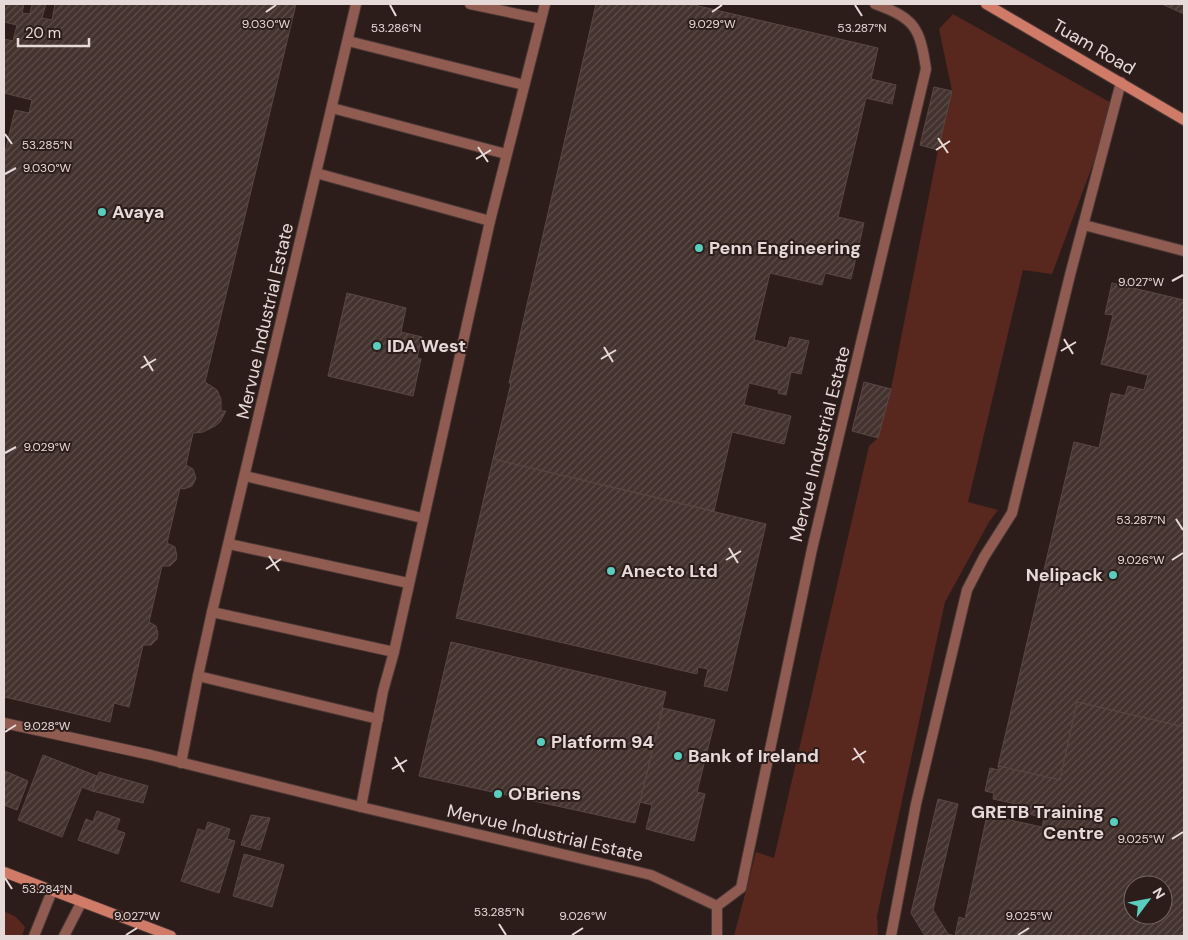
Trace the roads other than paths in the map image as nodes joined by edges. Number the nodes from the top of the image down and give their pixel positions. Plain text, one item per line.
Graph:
1 (356, 4) edge
2 (470, 4) edge
3 (544, 4) edge
4 (875, 4) edge
5 (986, 4) edge
6 (541, 19) junction
7 (348, 41) junction
8 (1121, 82) junction
9 (524, 85) junction
10 (332, 108) junction
11 (1184, 120) edge
12 (506, 154) junction
13 (316, 173) junction
14 (490, 221) junction
15 (1084, 225) junction
16 (1184, 251) edge
17 (245, 476) junction
18 (422, 518) junction
19 (229, 544) junction
20 (408, 584) junction
21 (212, 612) junction
22 (394, 652) junction
23 (198, 676) junction
24 (378, 719) junction
25 (4, 723) edge
26 (181, 763) junction
27 (361, 807) junction
28 (4, 872) edge
29 (52, 891) junction
30 (81, 902) junction
31 (717, 906) junction
32 (34, 936) edge
33 (64, 936) edge
34 (171, 936) edge
35 (717, 936) edge
36 (891, 936) edge

1 - 7 lane, Mervue Industrial Estate
2 - 6 lane
3 - 6 lane
4 - 31 lane, Mervue Industrial Estate
5 - 8 main road, Tuam Road
6 - 9 lane
7 - 9 lane
7 - 10 lane, Mervue Industrial Estate
8 - 11 main road, Tuam Road
8 - 15 lane
9 - 12 lane
10 - 12 lane
10 - 13 lane, Mervue Industrial Estate
12 - 14 lane
13 - 14 lane
13 - 17 lane, Mervue Industrial Estate
14 - 18 lane
15 - 16 lane
15 - 36 lane
17 - 18 lane
17 - 19 lane, Mervue Industrial Estate
18 - 20 lane
19 - 20 lane
19 - 21 lane, Mervue Industrial Estate
20 - 22 lane
21 - 22 lane
21 - 23 lane, Mervue Industrial Estate
22 - 24 lane
23 - 24 lane
23 - 26 lane, Mervue Industrial Estate
24 - 27 lane
25 - 26 lane, Mervue Industrial Estate
26 - 27 lane, Mervue Industrial Estate
27 - 31 lane, Mervue Industrial Estate
28 - 29 main road
29 - 30 main road
29 - 32 lane
30 - 33 lane
30 - 34 main road
31 - 35 lane

